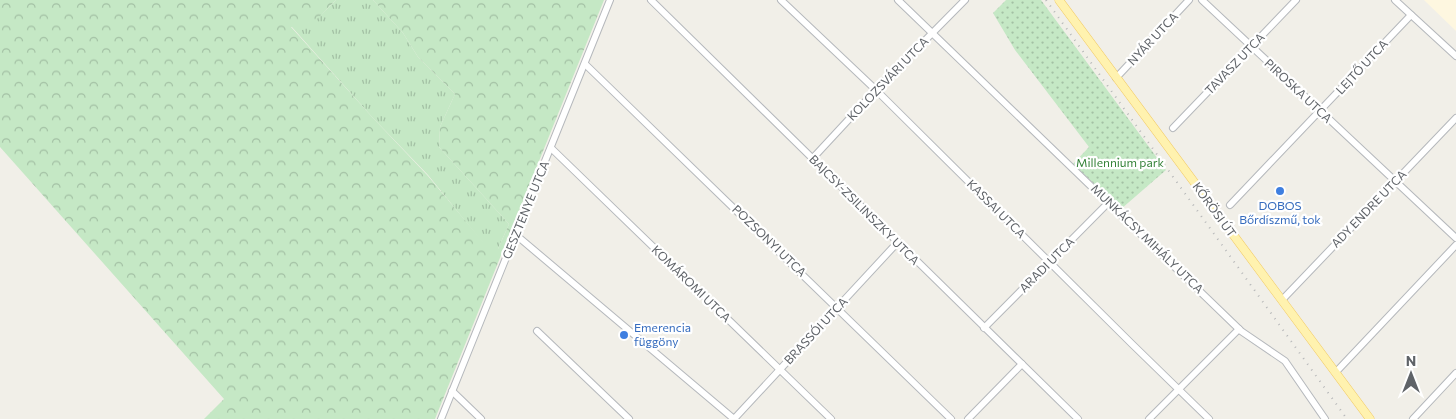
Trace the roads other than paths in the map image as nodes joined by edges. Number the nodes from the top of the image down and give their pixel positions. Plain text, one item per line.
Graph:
1 (610, 0) edge
2 (651, 0) edge
3 (781, 0) edge
4 (898, 0) edge
5 (965, 0) edge
6 (1059, 0) edge
7 (1189, 0) edge
8 (1202, 0) edge
9 (1296, 0) edge
10 (1395, 0) edge
11 (1411, 15) junction
12 (932, 33) junction
13 (1252, 47) junction
14 (1456, 56) edge
15 (585, 64) junction
16 (1116, 78) junction
17 (876, 90) junction
18 (1320, 111) junction
19 (1456, 118) edge
20 (1173, 128) dead end
21 (551, 148) junction
22 (812, 159) junction
23 (1396, 181) junction
24 (1109, 202) junction
25 (1230, 205) dead end
26 (516, 235) junction
27 (1456, 238) edge
28 (897, 243) junction
29 (1456, 245) edge
30 (1049, 262) junction
31 (1282, 300) junction
32 (837, 308) junction
33 (984, 328) junction
34 (1239, 329) junction
35 (537, 331) dead end
36 (1022, 364) junction
37 (780, 370) junction
38 (1336, 372) junction
39 (1456, 373) edge
40 (1178, 389) junction
41 (452, 391) junction
42 (736, 418) edge
43 (441, 419) edge
44 (481, 419) edge
45 (628, 419) edge
46 (831, 419) edge
47 (952, 419) edge
48 (968, 419) edge
49 (1078, 419) edge
50 (1149, 419) edge
51 (1209, 419) edge
52 (1325, 419) edge
53 (1369, 419) edge
54 (1413, 419) edge

1 - 15 street, GESZTENYE UTCA
2 - 22 street, BAJCSY-ZSILINSZKY UTCA
3 - 17 street, KASSAI UTCA
4 - 12 street, MUNKÁCSY MIHÁLY UTCA
5 - 12 street, KOLOZSVÁRI UTCA
6 - 16 main road, KŐRÖSI ÚT
7 - 16 street, NYÁR UTCA
8 - 13 street, PIROSKA UTCA
9 - 13 street, TAVASZ UTCA
10 - 11 street
11 - 14 street
11 - 18 street, LEJTŐ UTCA
12 - 17 street, KOLOZSVÁRI UTCA
12 - 24 street, MUNKÁCSY MIHÁLY UTCA
13 - 18 street, PIROSKA UTCA
13 - 20 street, TAVASZ UTCA
15 - 21 street, GESZTENYE UTCA
15 - 32 street, POZSONYI UTCA
16 - 31 main road, KŐRÖSI ÚT
17 - 22 street, KOLOZSVÁRI UTCA
17 - 30 street, KASSAI UTCA
18 - 23 street, PIROSKA UTCA
18 - 25 street, LEJTŐ UTCA
19 - 23 street, ADY ENDRE UTCA
21 - 26 street, GESZTENYE UTCA
21 - 37 street, KOMÁROMI UTCA
22 - 28 street, BAJCSY-ZSILINSZKY UTCA
23 - 27 street, PIROSKA UTCA
23 - 31 street, ADY ENDRE UTCA
24 - 30 street, ARADI UTCA
24 - 34 street, MUNKÁCSY MIHÁLY UTCA
26 - 41 street, GESZTENYE UTCA
26 - 42 street
28 - 32 street, BRASSÓI UTCA
28 - 33 street, BAJCSY-ZSILINSZKY UTCA
29 - 38 street
30 - 33 street, ARADI UTCA
30 - 40 street, KASSAI UTCA
31 - 38 main road, KŐRÖSI ÚT
32 - 37 street, BRASSÓI UTCA
32 - 47 street, POZSONYI UTCA
33 - 36 street, BAJCSY-ZSILINSZKY UTCA
34 - 40 street
34 - 52 street, MUNKÁCSY MIHÁLY UTCA
35 - 45 street
36 - 48 street
36 - 49 street, BAJCSY-ZSILINSZKY UTCA
37 - 42 street, BRASSÓI UTCA
37 - 46 street, KOMÁROMI UTCA
38 - 53 main road, KŐRÖSI ÚT
39 - 54 street
40 - 50 street
40 - 51 street, KASSAI UTCA
41 - 43 street, GESZTENYE UTCA
41 - 44 street

